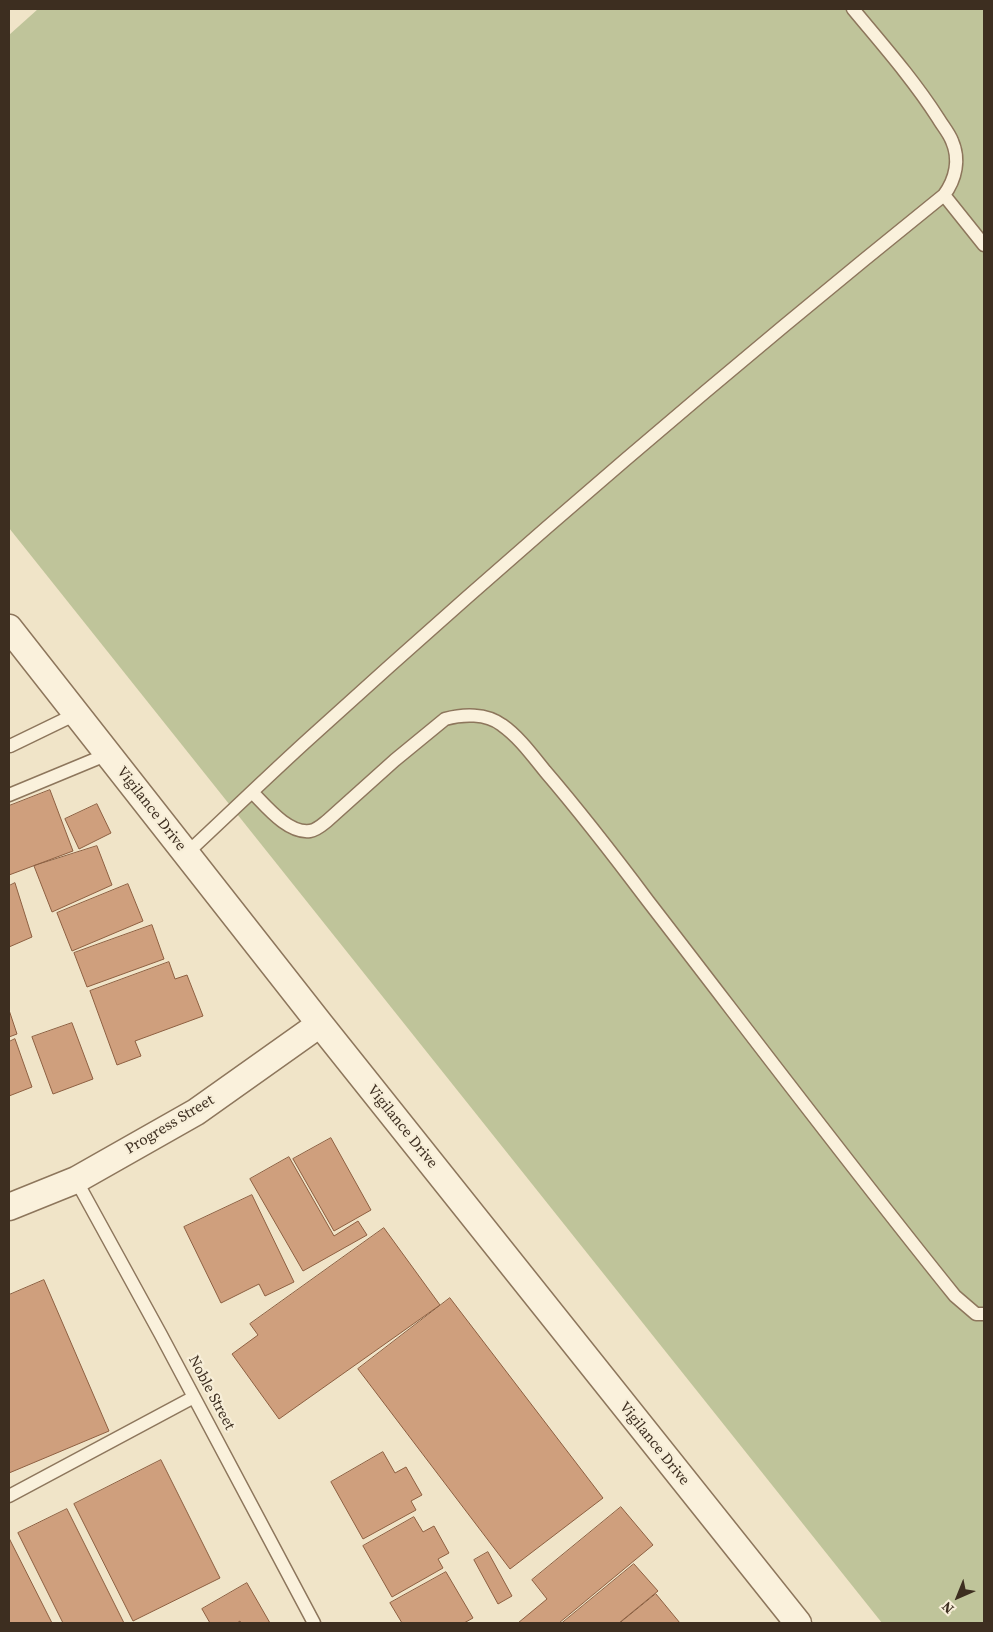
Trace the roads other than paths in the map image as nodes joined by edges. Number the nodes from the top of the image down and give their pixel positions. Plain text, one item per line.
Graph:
1 (853, 9) edge
2 (944, 195) junction
3 (984, 245) edge
4 (9, 628) edge
5 (76, 714) junction
6 (10, 746) dead end
7 (108, 754) junction
8 (252, 792) junction
9 (9, 795) edge
10 (186, 854) junction
11 (320, 1024) junction
12 (76, 1180) junction
13 (9, 1207) edge
14 (984, 1314) edge
15 (194, 1397) junction
16 (9, 1496) edge
17 (314, 1623) edge
18 (798, 1623) edge

1 - 2 lane
2 - 3 lane
2 - 8 lane
4 - 5 street, Vigilance Drive
5 - 6 lane
5 - 7 street, Vigilance Drive
7 - 9 lane
7 - 10 street, Vigilance Drive
8 - 10 lane
8 - 14 lane
10 - 11 street, Vigilance Drive
11 - 12 street, Progress Street
11 - 18 street, Vigilance Drive
12 - 13 street, Progress Street
12 - 15 lane, Noble Street
15 - 16 lane
15 - 17 lane, Noble Street

